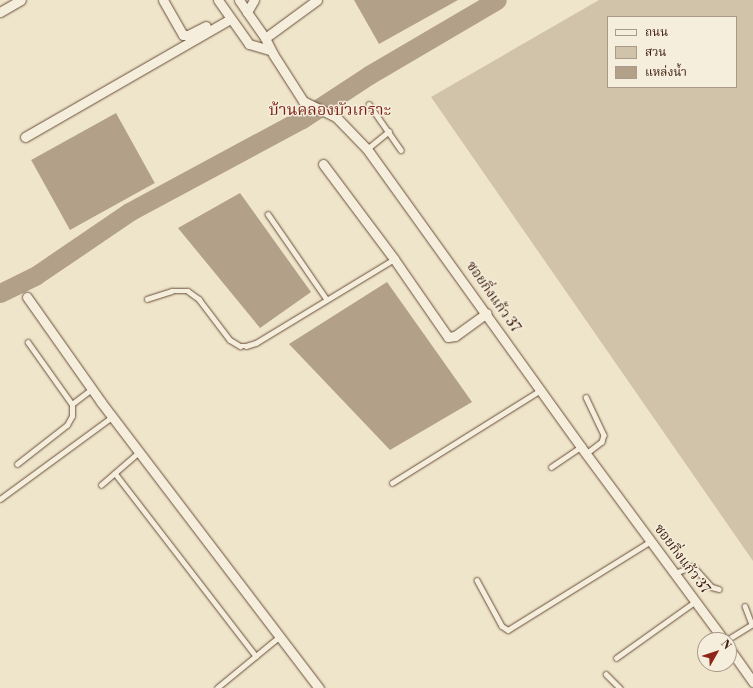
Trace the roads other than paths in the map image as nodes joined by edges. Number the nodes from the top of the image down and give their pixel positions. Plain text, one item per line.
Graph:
1 (21, 0) edge
2 (163, 0) edge
3 (218, 0) edge
4 (239, 0) edge
5 (254, 0) edge
6 (317, 0) edge
7 (0, 12) edge
8 (247, 12) junction
9 (228, 17) junction
10 (265, 38) junction
11 (270, 50) junction
12 (369, 104) dead end
13 (389, 131) junction
14 (25, 137) dead end
15 (368, 149) junction
16 (401, 150) dead end
17 (323, 164) dead end
18 (268, 214) dead end
19 (394, 259) junction
20 (27, 297) dead end
21 (326, 298) junction
22 (148, 299) dead end
23 (487, 313) junction
24 (28, 342) dead end
25 (92, 390) junction
26 (541, 390) junction
27 (586, 398) dead end
28 (72, 404) junction
29 (112, 416) junction
30 (583, 450) junction
31 (139, 452) junction
32 (17, 464) dead end
33 (552, 467) dead end
34 (115, 473) junction
35 (392, 483) dead end
36 (101, 485) dead end
37 (0, 499) edge
38 (651, 541) junction
39 (675, 573) junction
40 (477, 580) dead end
41 (719, 589) dead end
42 (696, 601) junction
43 (745, 606) dead end
44 (752, 624) edge
45 (718, 632) edge
46 (737, 634) edge
47 (280, 636) junction
48 (256, 656) junction
49 (616, 658) dead end
50 (737, 659) edge
51 (606, 674) dead end
52 (753, 682) edge
53 (217, 688) edge
54 (319, 688) edge
55 (620, 688) edge

1 - 7 street
2 - 9 street
3 - 9 street
4 - 8 street, ซอยกิ่งแก้ว 37
5 - 8 street
6 - 10 street
8 - 10 street, ซอยกิ่งแก้ว 37
9 - 11 street
9 - 14 street
10 - 11 street, ซอยกิ่งแก้ว 37
11 - 15 street, ซอยกิ่งแก้ว 37
12 - 13 lane
13 - 15 lane
13 - 16 lane
15 - 23 street, ซอยกิ่งแก้ว 37
17 - 19 street
18 - 21 lane
19 - 21 lane
19 - 23 street
20 - 25 street
21 - 22 lane
23 - 26 street, ซอยกิ่งแก้ว 37
24 - 28 lane
25 - 28 lane
25 - 29 street
26 - 30 street, ซอยกิ่งแก้ว 37
26 - 35 lane
27 - 30 lane
28 - 32 lane
29 - 31 street
29 - 37 lane
30 - 33 lane
30 - 38 street, ซอยกิ่งแก้ว 37
31 - 34 lane
31 - 47 street
34 - 36 lane
34 - 48 lane
38 - 39 street, ซอยกิ่งแก้ว 37
38 - 40 lane
39 - 41 lane
39 - 42 street, ซอยกิ่งแก้ว 37
42 - 45 street, ซอยกิ่งแก้ว 37
42 - 49 lane
43 - 44 lane
44 - 46 lane
47 - 48 lane
47 - 54 street
48 - 53 lane
50 - 52 street
51 - 55 lane

